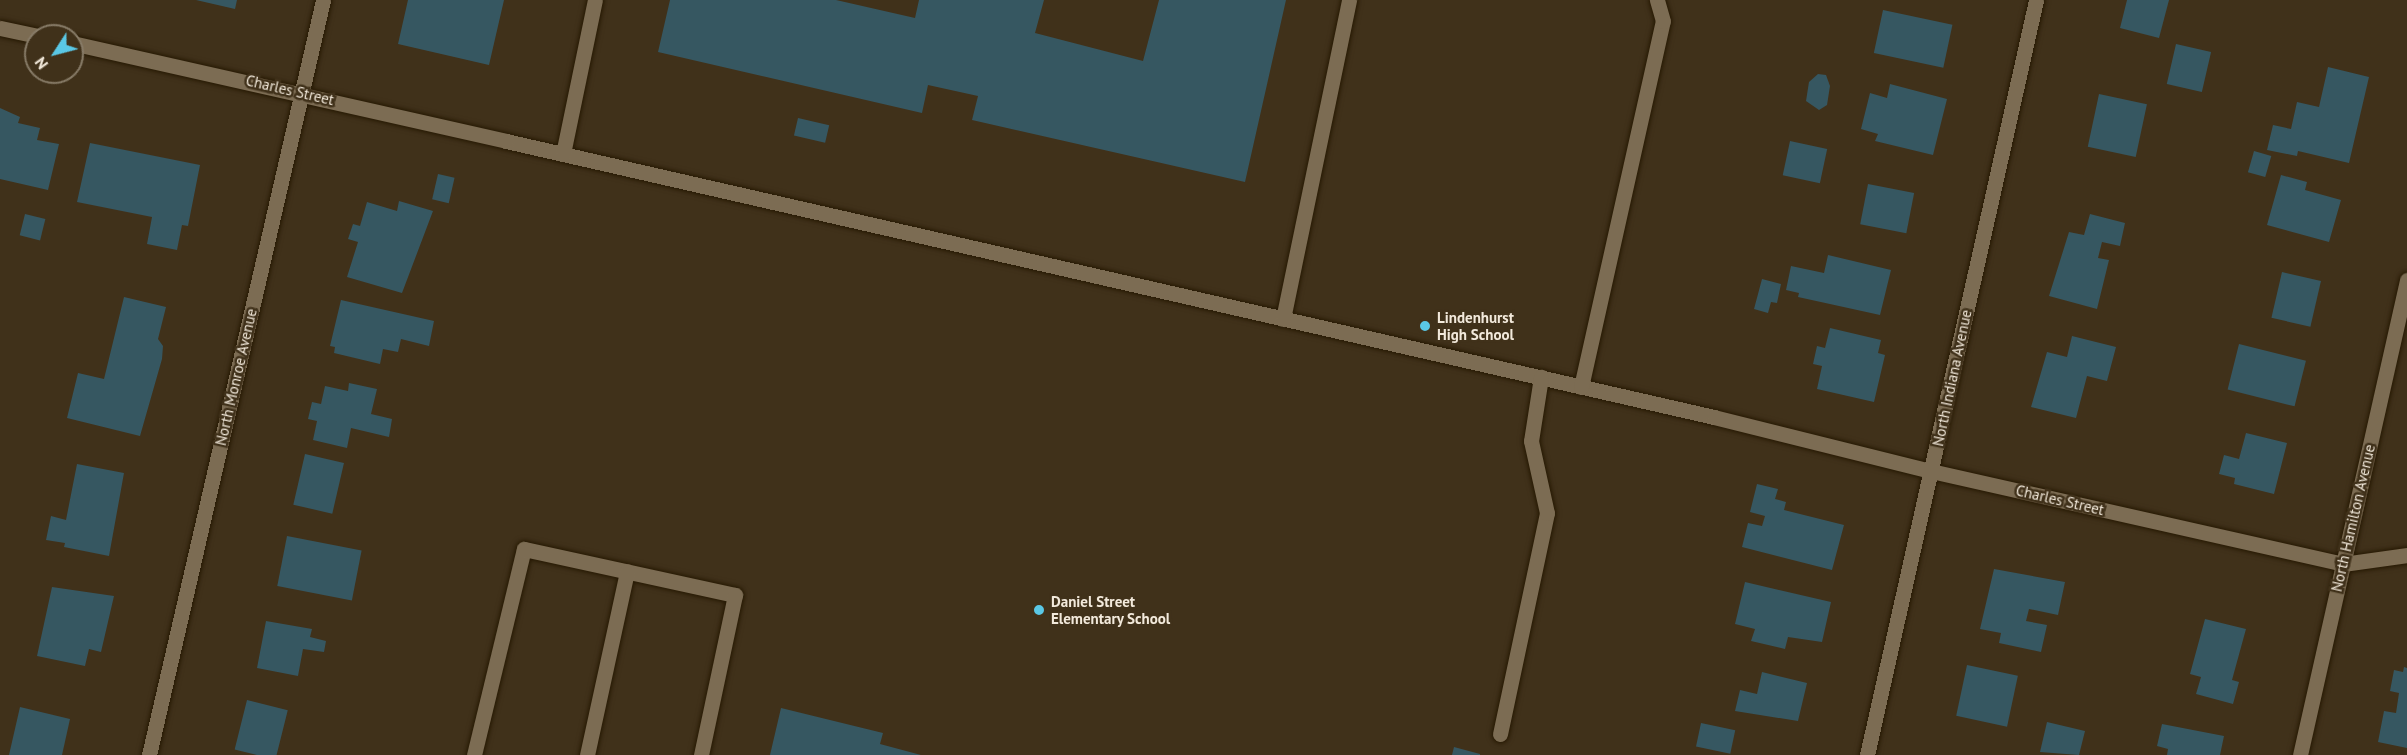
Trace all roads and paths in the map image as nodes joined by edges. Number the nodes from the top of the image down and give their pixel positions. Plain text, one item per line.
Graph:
1 (323, 0) edge
2 (595, 0) edge
3 (1349, 0) edge
4 (1657, 0) edge
5 (2036, 0) edge
6 (0, 28) edge
7 (24, 33) edge
8 (84, 46) edge
9 (302, 92) junction
10 (563, 154) junction
11 (2407, 280) edge
12 (1283, 319) junction
13 (1541, 377) junction
14 (1581, 387) junction
15 (1931, 471) junction
16 (2407, 555) edge
17 (2343, 564) junction
18 (627, 571) junction
19 (1500, 734) dead end
20 (149, 755) edge
21 (474, 755) edge
22 (587, 755) edge
23 (701, 755) edge
24 (1867, 755) edge
25 (2300, 755) edge

1 - 9 street, North Monroe Avenue
2 - 10 street
3 - 12 street
4 - 14 street
5 - 15 street, North Indiana Avenue
6 - 7 street
8 - 9 street, Charles Street
9 - 10 street, Charles Street
9 - 20 street, North Monroe Avenue
10 - 12 street, Charles Street
11 - 17 street, North Hamilton Avenue
12 - 13 street, Charles Street
13 - 14 street, Charles Street
13 - 19 street
14 - 15 street, Charles Street
15 - 17 street, Charles Street
15 - 24 street, North Indiana Avenue
16 - 17 street, Charles Street
17 - 25 street, North Hamilton Avenue
18 - 21 street
18 - 22 street
18 - 23 street

